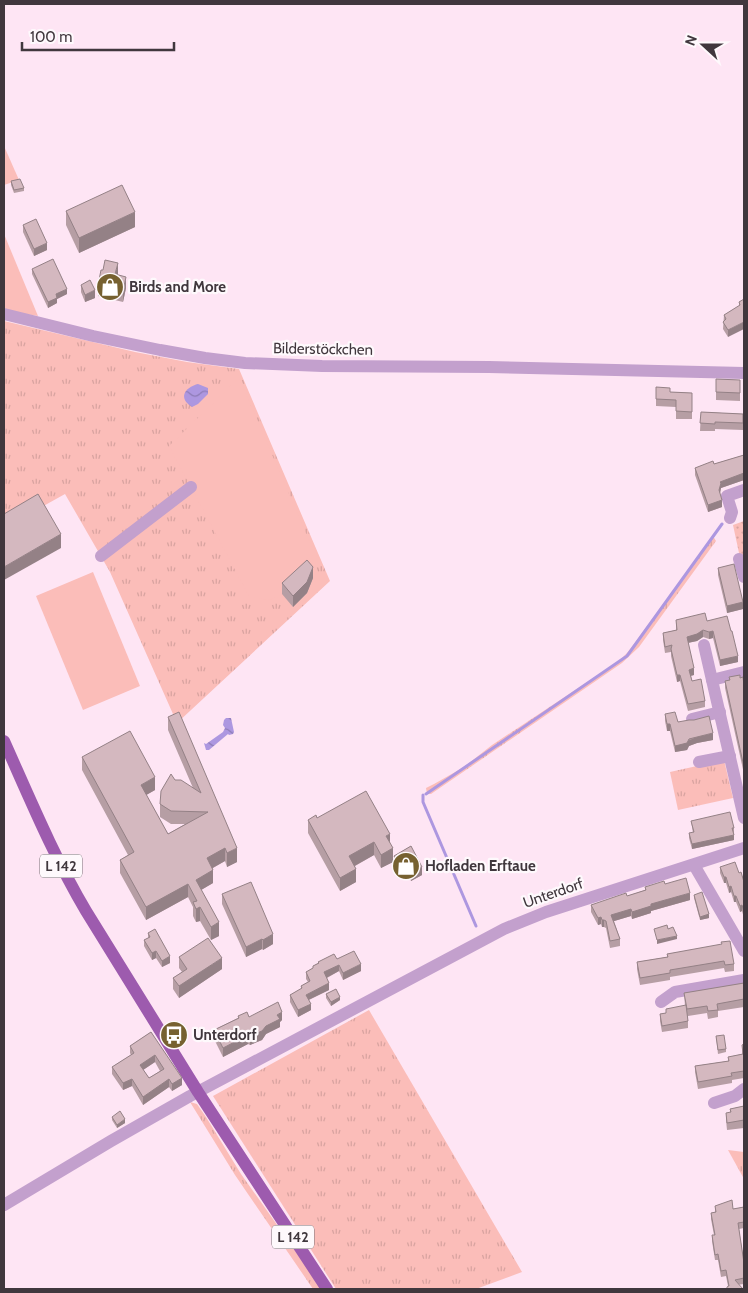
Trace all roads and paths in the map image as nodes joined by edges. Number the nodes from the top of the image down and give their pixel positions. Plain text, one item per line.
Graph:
1 (4, 314) edge
2 (744, 373) edge
3 (191, 487) dead end
4 (744, 490) edge
5 (730, 518) dead end
6 (101, 556) dead end
7 (739, 559) dead end
8 (744, 577) edge
9 (704, 645) dead end
10 (744, 672) edge
11 (712, 680) junction
12 (720, 712) junction
13 (692, 719) edge
14 (4, 741) edge
15 (730, 756) junction
16 (699, 762) dead end
17 (744, 818) edge
18 (744, 848) edge
19 (694, 865) junction
20 (744, 951) edge
21 (744, 980) edge
22 (661, 1002) dead end
23 (744, 1089) edge
24 (198, 1092) junction
25 (714, 1103) dead end
26 (4, 1205) edge
27 (327, 1289) edge

1 - 2 street, Bilderstöckchen
3 - 6 street
4 - 5 street
7 - 8 street
9 - 11 street
10 - 11 street
11 - 12 street
12 - 13 street
12 - 15 street
14 - 24 main road, L 142
15 - 16 street
15 - 17 street
18 - 19 street, Unterdorf
19 - 20 street
19 - 24 street, Unterdorf
21 - 22 street
23 - 25 street
24 - 26 street, Unterdorf
24 - 27 main road, L 142

